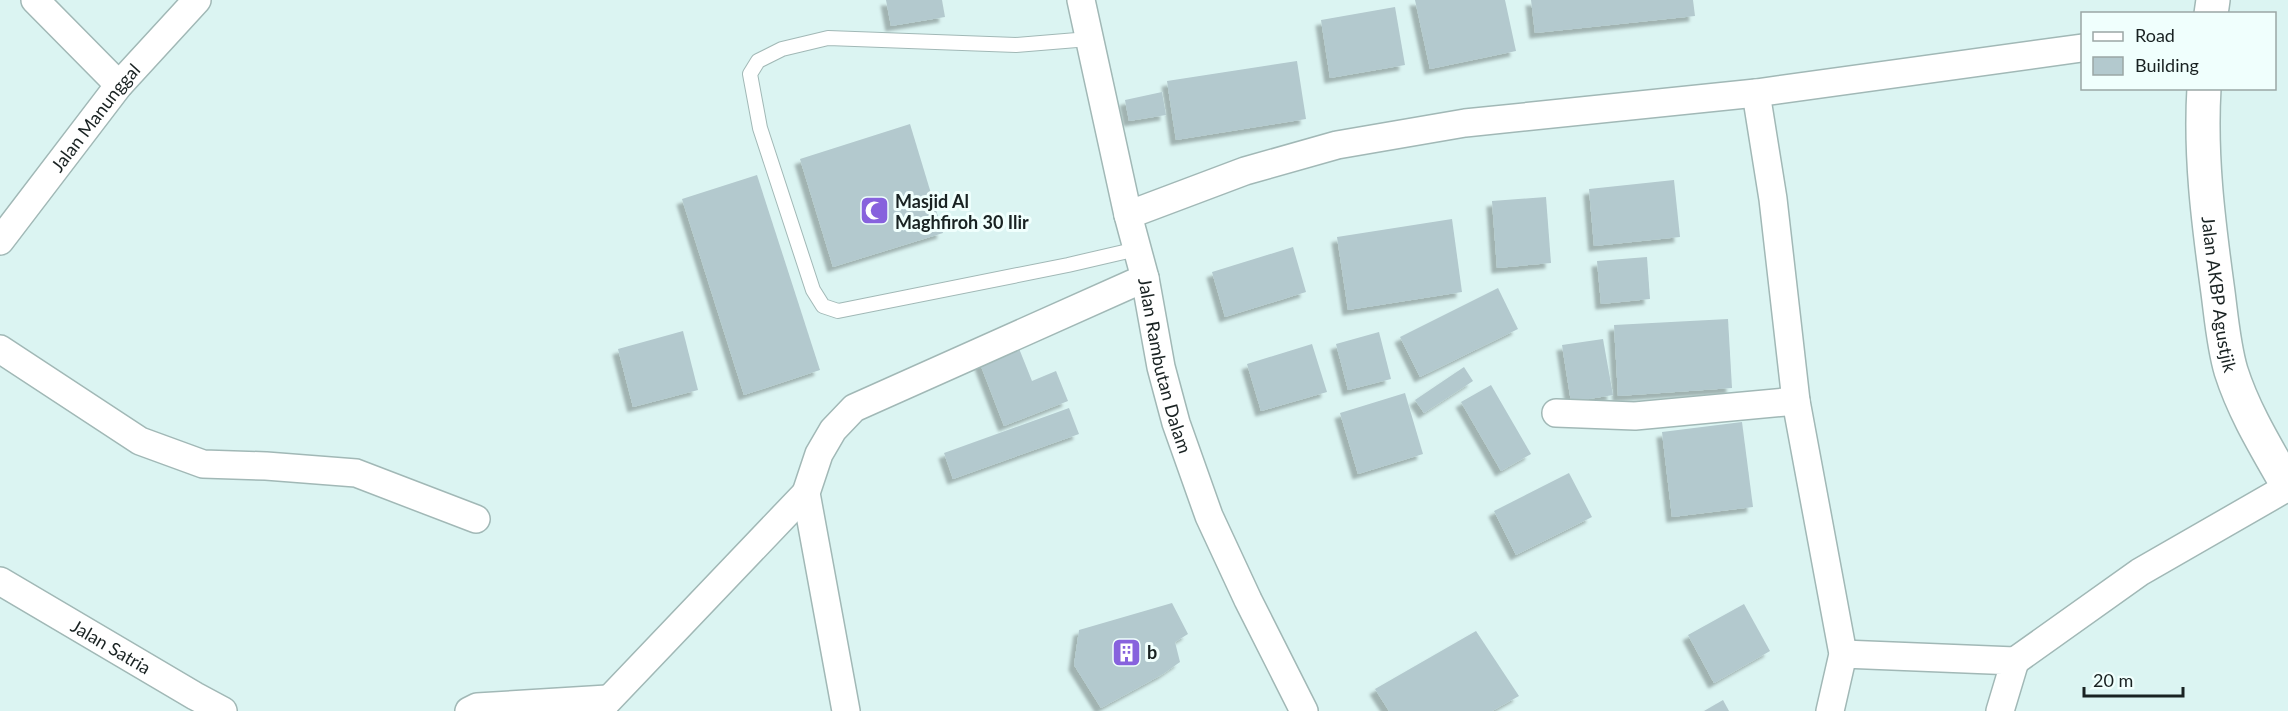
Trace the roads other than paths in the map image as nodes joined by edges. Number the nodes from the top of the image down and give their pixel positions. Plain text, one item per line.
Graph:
1 (35, 0) edge
2 (197, 0) edge
3 (1081, 0) edge
4 (1089, 39) junction
5 (2081, 48) edge
6 (119, 85) junction
7 (2204, 90) edge
8 (1756, 93) junction
9 (1128, 215) junction
10 (0, 241) edge
11 (1137, 249) junction
12 (1145, 278) junction
13 (0, 349) edge
14 (1796, 400) junction
15 (1556, 413) dead end
16 (2288, 487) edge
17 (806, 493) junction
18 (476, 519) dead end
19 (0, 581) edge
20 (1843, 654) junction
21 (2015, 661) junction
22 (602, 705) edge
23 (224, 711) edge
24 (469, 711) edge
25 (846, 711) edge
26 (1304, 711) edge
27 (1830, 711) edge
28 (2000, 711) edge

1 - 6 street
2 - 6 street, Jalan Manunggal
3 - 4 street, Jalan Rambutan Dalam
4 - 9 street, Jalan Rambutan Dalam
4 - 11 lane
5 - 8 street
6 - 10 street, Jalan Manunggal
7 - 16 street, Jalan AKBP Agustjik
8 - 9 street
8 - 14 street
9 - 11 street, Jalan Rambutan Dalam
11 - 12 street, Jalan Rambutan Dalam
12 - 17 street
12 - 26 street, Jalan Rambutan Dalam
13 - 18 street
14 - 15 street
14 - 20 street
16 - 21 street
17 - 22 street
17 - 25 street
19 - 23 street, Jalan Satria
20 - 21 street
20 - 27 street
21 - 28 street
22 - 24 street

